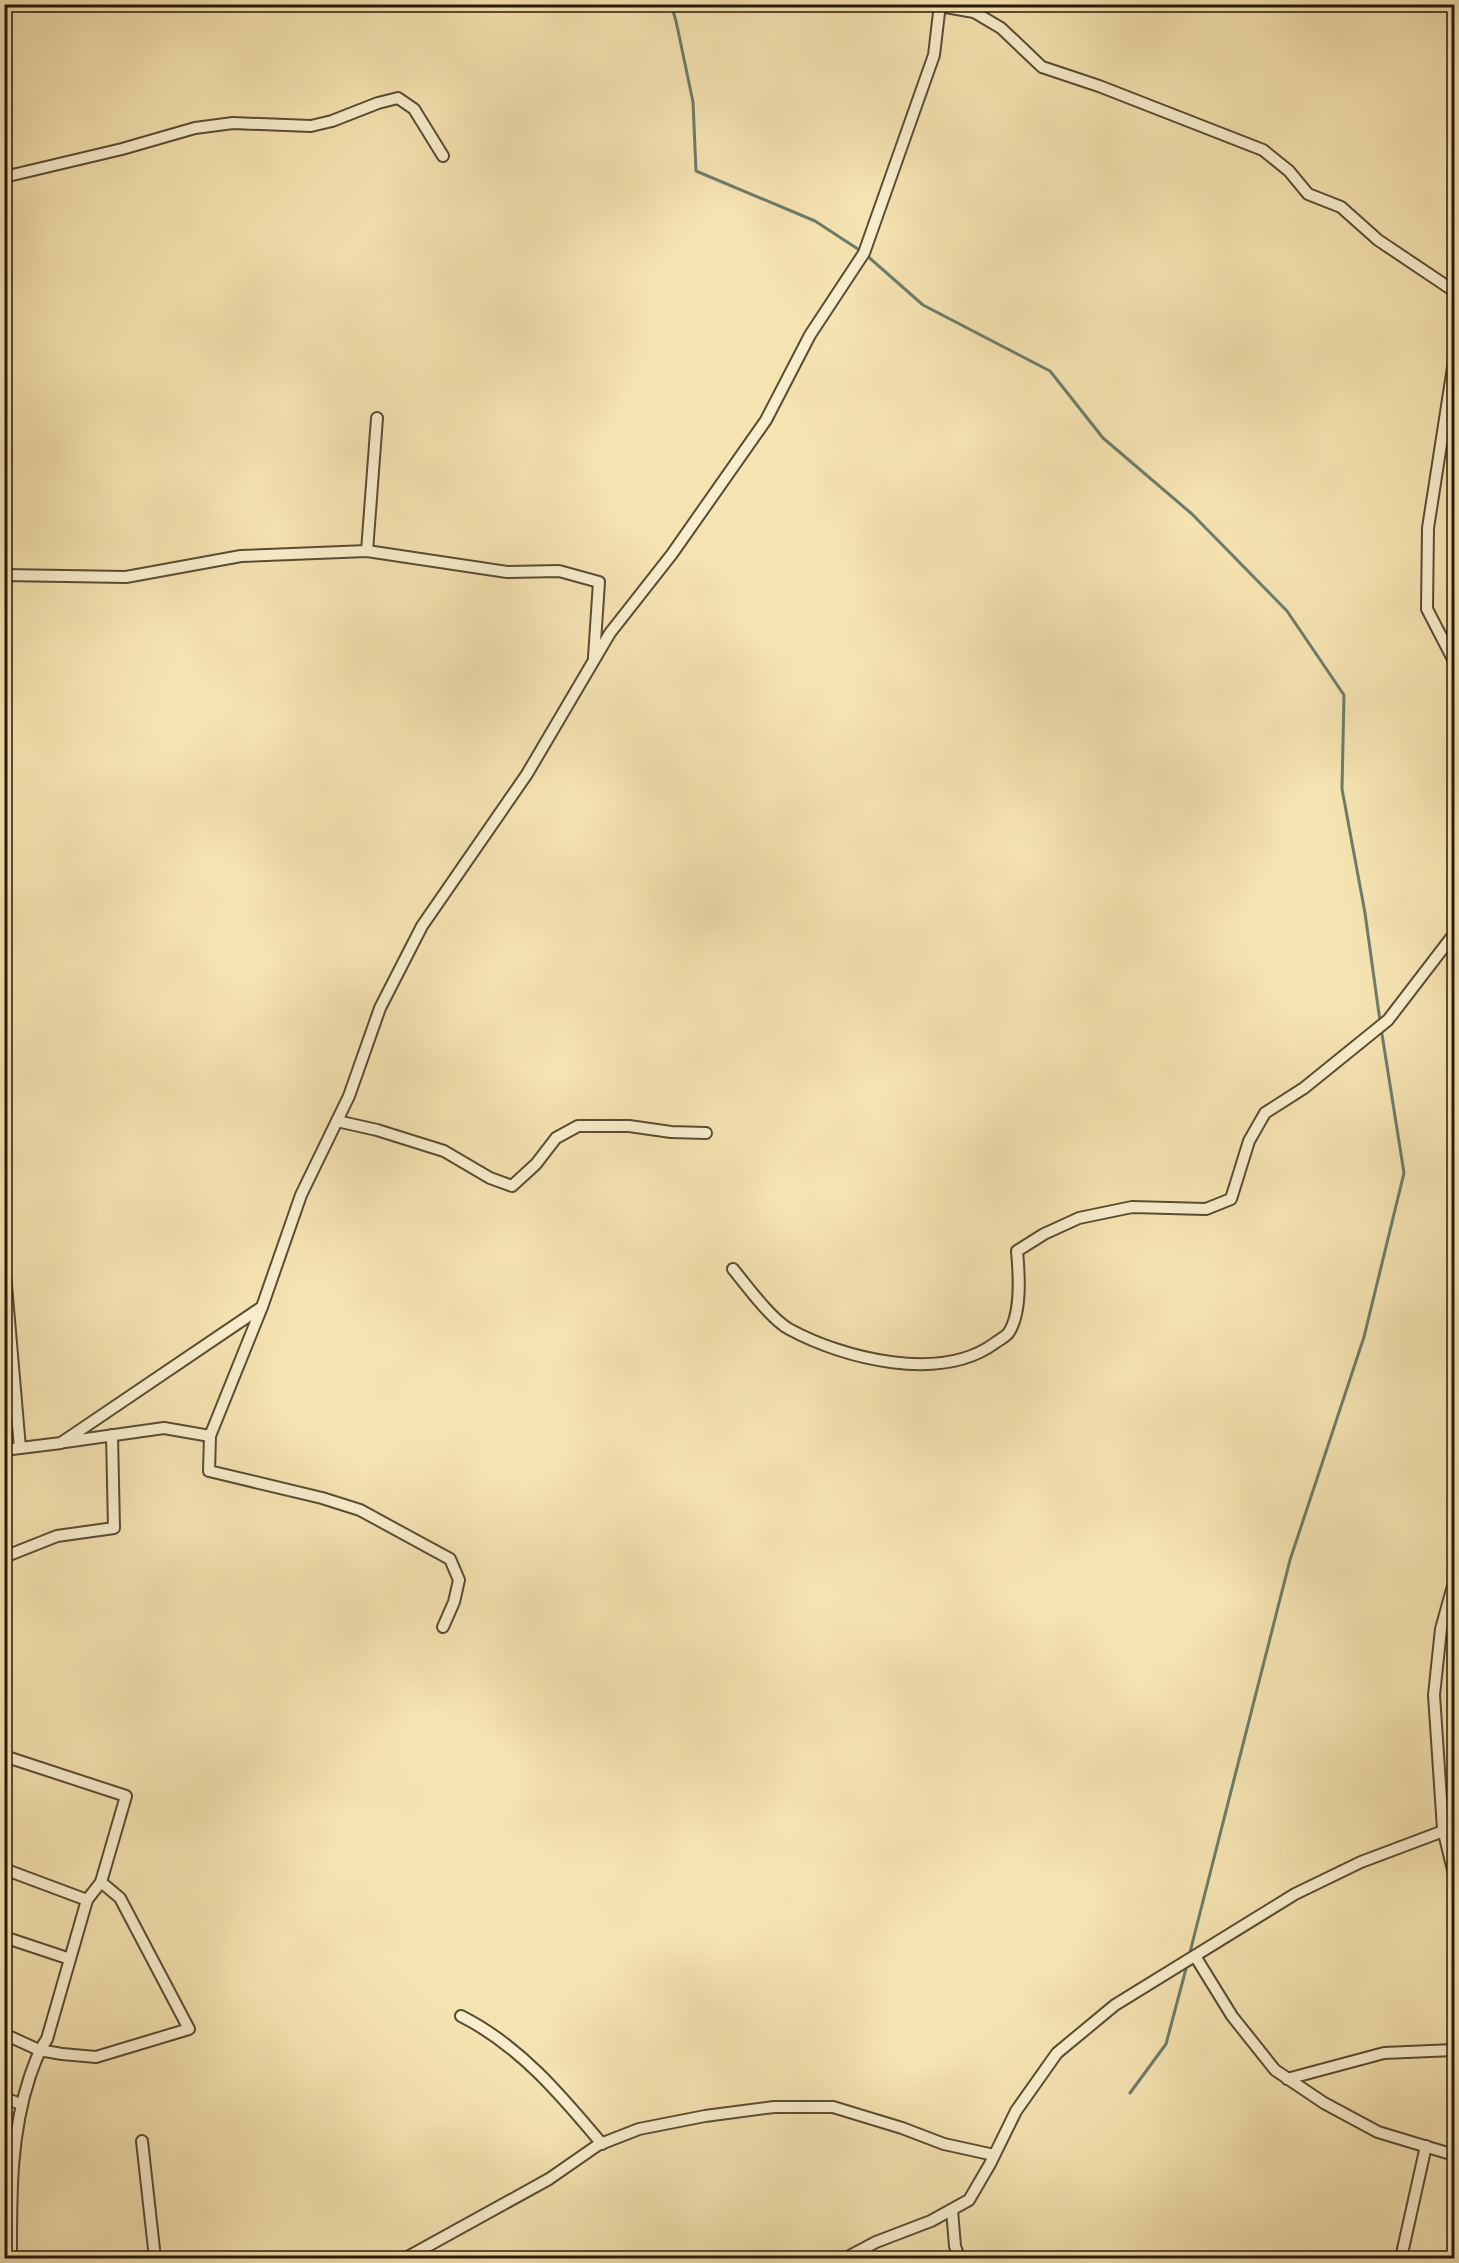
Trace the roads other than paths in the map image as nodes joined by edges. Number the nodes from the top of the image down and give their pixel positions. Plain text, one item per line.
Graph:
1 (940, 5) edge
2 (443, 156) dead end
3 (4, 177) edge
4 (1455, 291) edge
5 (1455, 361) edge
6 (378, 418) dead end
7 (367, 551) junction
8 (4, 575) edge
9 (594, 660) junction
10 (1455, 661) edge
11 (1455, 934) edge
12 (337, 1121) junction
13 (706, 1133) dead end
14 (5, 1258) edge
15 (733, 1269) dead end
16 (262, 1307) junction
17 (112, 1435) junction
18 (210, 1436) junction
19 (61, 1443) junction
20 (20, 1448) junction
21 (4, 1450) edge
22 (4, 1557) edge
23 (1455, 1582) edge
24 (443, 1628) dead end
25 (4, 1756) edge
26 (1455, 1827) edge
27 (1443, 1829) junction
28 (4, 1869) edge
29 (1455, 1874) edge
30 (101, 1882) junction
31 (87, 1900) junction
32 (4, 1937) edge
33 (1195, 1956) junction
34 (70, 1959) junction
35 (461, 2016) dead end
36 (4, 2034) edge
37 (39, 2050) junction
38 (1455, 2050) edge
39 (1287, 2079) junction
40 (4, 2098) edge
41 (21, 2104) junction
42 (142, 2141) dead end
43 (602, 2144) junction
44 (1426, 2146) junction
45 (994, 2155) junction
46 (1455, 2155) edge
47 (7, 2177) edge
48 (952, 2210) junction
49 (9, 2256) edge
50 (154, 2259) edge
51 (405, 2259) edge
52 (846, 2259) edge
53 (959, 2259) edge
54 (1401, 2259) edge

1 - 4 street
1 - 9 street
2 - 3 street
5 - 10 street
6 - 7 street
7 - 8 street
7 - 9 street
9 - 12 street
11 - 15 street
12 - 13 street
12 - 16 street
14 - 20 street
16 - 18 street
16 - 19 street
17 - 18 street
17 - 19 street
17 - 22 street
18 - 24 street
19 - 20 street
20 - 21 street
23 - 27 street
25 - 30 street
26 - 27 street
27 - 29 street
27 - 33 street
28 - 31 street
30 - 31 street
30 - 37 street
31 - 34 street
32 - 34 street
33 - 39 street
33 - 45 street
34 - 37 street
35 - 43 street
36 - 37 street
37 - 41 street
38 - 39 street
39 - 44 street
40 - 41 street
41 - 47 street
42 - 50 street
43 - 45 street
43 - 51 street
44 - 46 street
44 - 54 street
45 - 48 street
47 - 49 street
48 - 52 street
48 - 53 street

